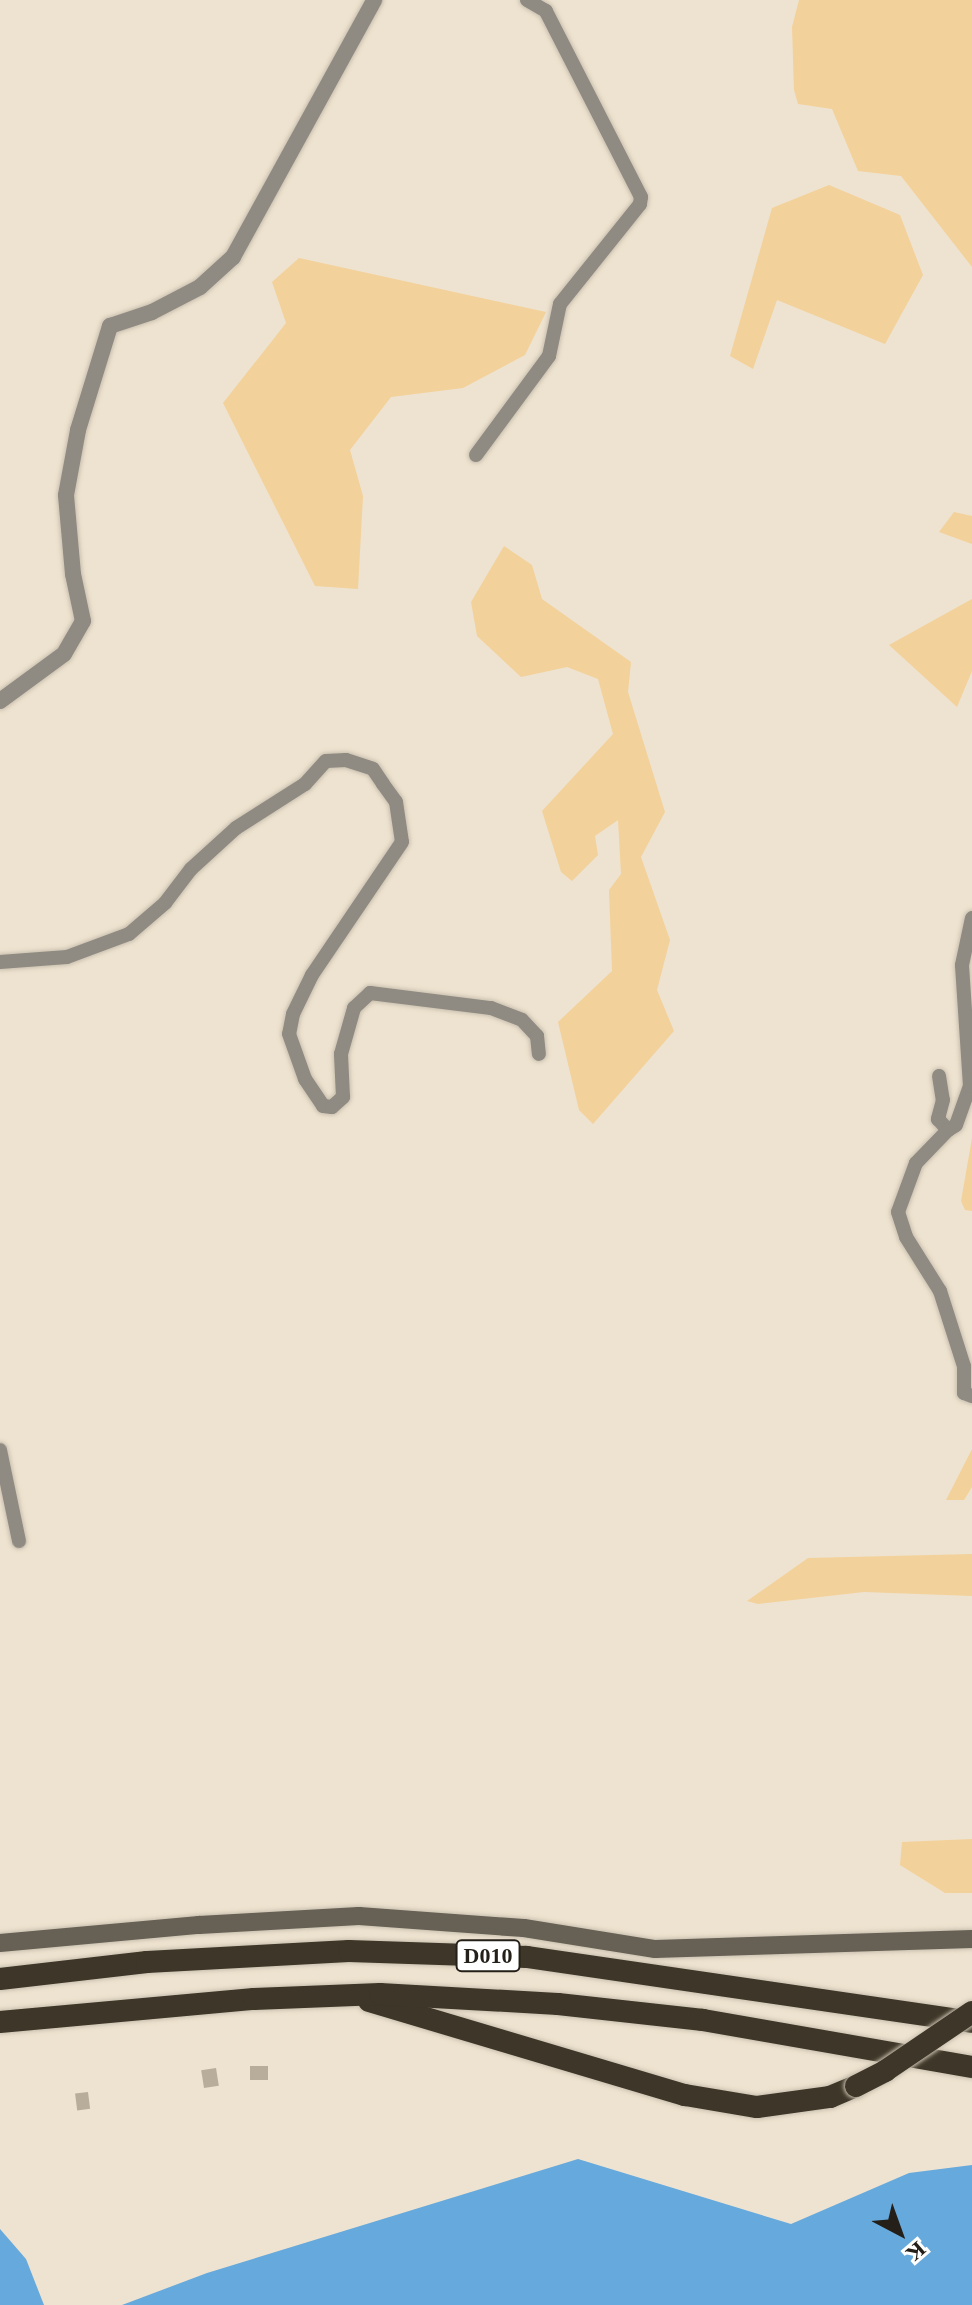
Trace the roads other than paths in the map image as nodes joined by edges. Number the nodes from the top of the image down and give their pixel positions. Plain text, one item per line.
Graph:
1 (374, 0) edge
2 (527, 0) edge
3 (476, 455) dead end
4 (0, 701) edge
5 (972, 918) edge
6 (0, 962) edge
7 (539, 1054) dead end
8 (939, 1076) dead end
9 (948, 1130) junction
10 (972, 1396) edge
11 (0, 1450) edge
12 (19, 1541) dead end
13 (972, 1939) edge
14 (0, 1943) edge
15 (0, 1979) edge
16 (349, 1995) junction
17 (972, 2012) edge
18 (0, 2022) edge
19 (972, 2023) edge
20 (972, 2067) edge

1 - 4 street
2 - 3 street
5 - 9 street
6 - 7 street
8 - 9 street
9 - 10 street
11 - 12 street
13 - 14 main road
15 - 19 highway, D010
16 - 17 highway, bridge
16 - 18 highway, D010
16 - 20 highway, D010

